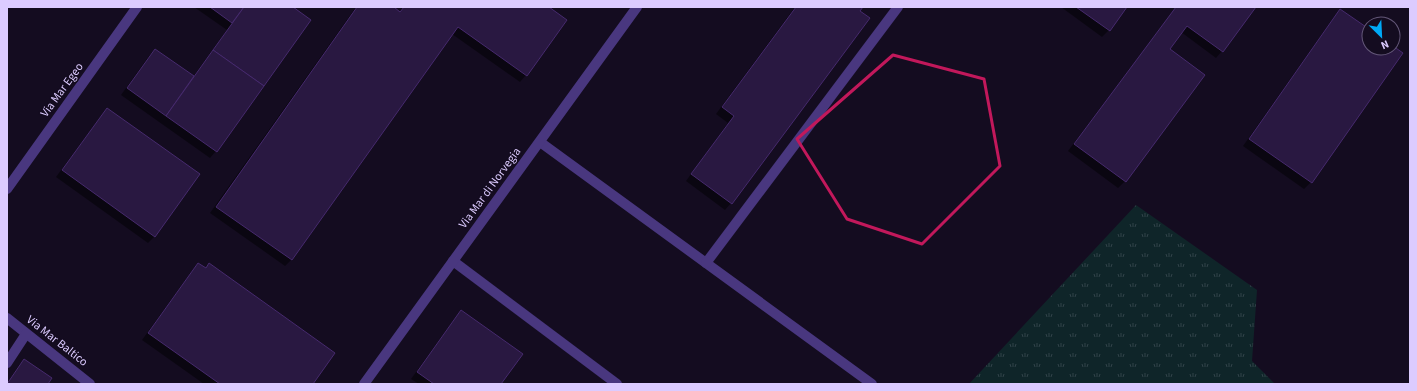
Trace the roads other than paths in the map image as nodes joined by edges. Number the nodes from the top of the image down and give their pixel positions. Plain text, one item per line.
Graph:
1 (138, 7) edge
2 (637, 7) edge
3 (898, 7) edge
4 (540, 142) junction
5 (7, 189) edge
6 (453, 262) junction
7 (706, 264) junction
8 (7, 318) edge
9 (26, 334) junction
10 (7, 363) edge
11 (90, 384) edge
12 (364, 384) edge
13 (617, 384) edge
14 (872, 384) edge

1 - 5 street, Via Mar Egeo
2 - 4 street, Via Mar di Norvegia
3 - 7 street
4 - 6 street, Via Mar di Norvegia
4 - 7 street
6 - 12 street, Via Mar di Norvegia
6 - 13 street
7 - 14 street
8 - 9 street, Via Mar Baltico
9 - 10 street
9 - 11 street, Via Mar Baltico

